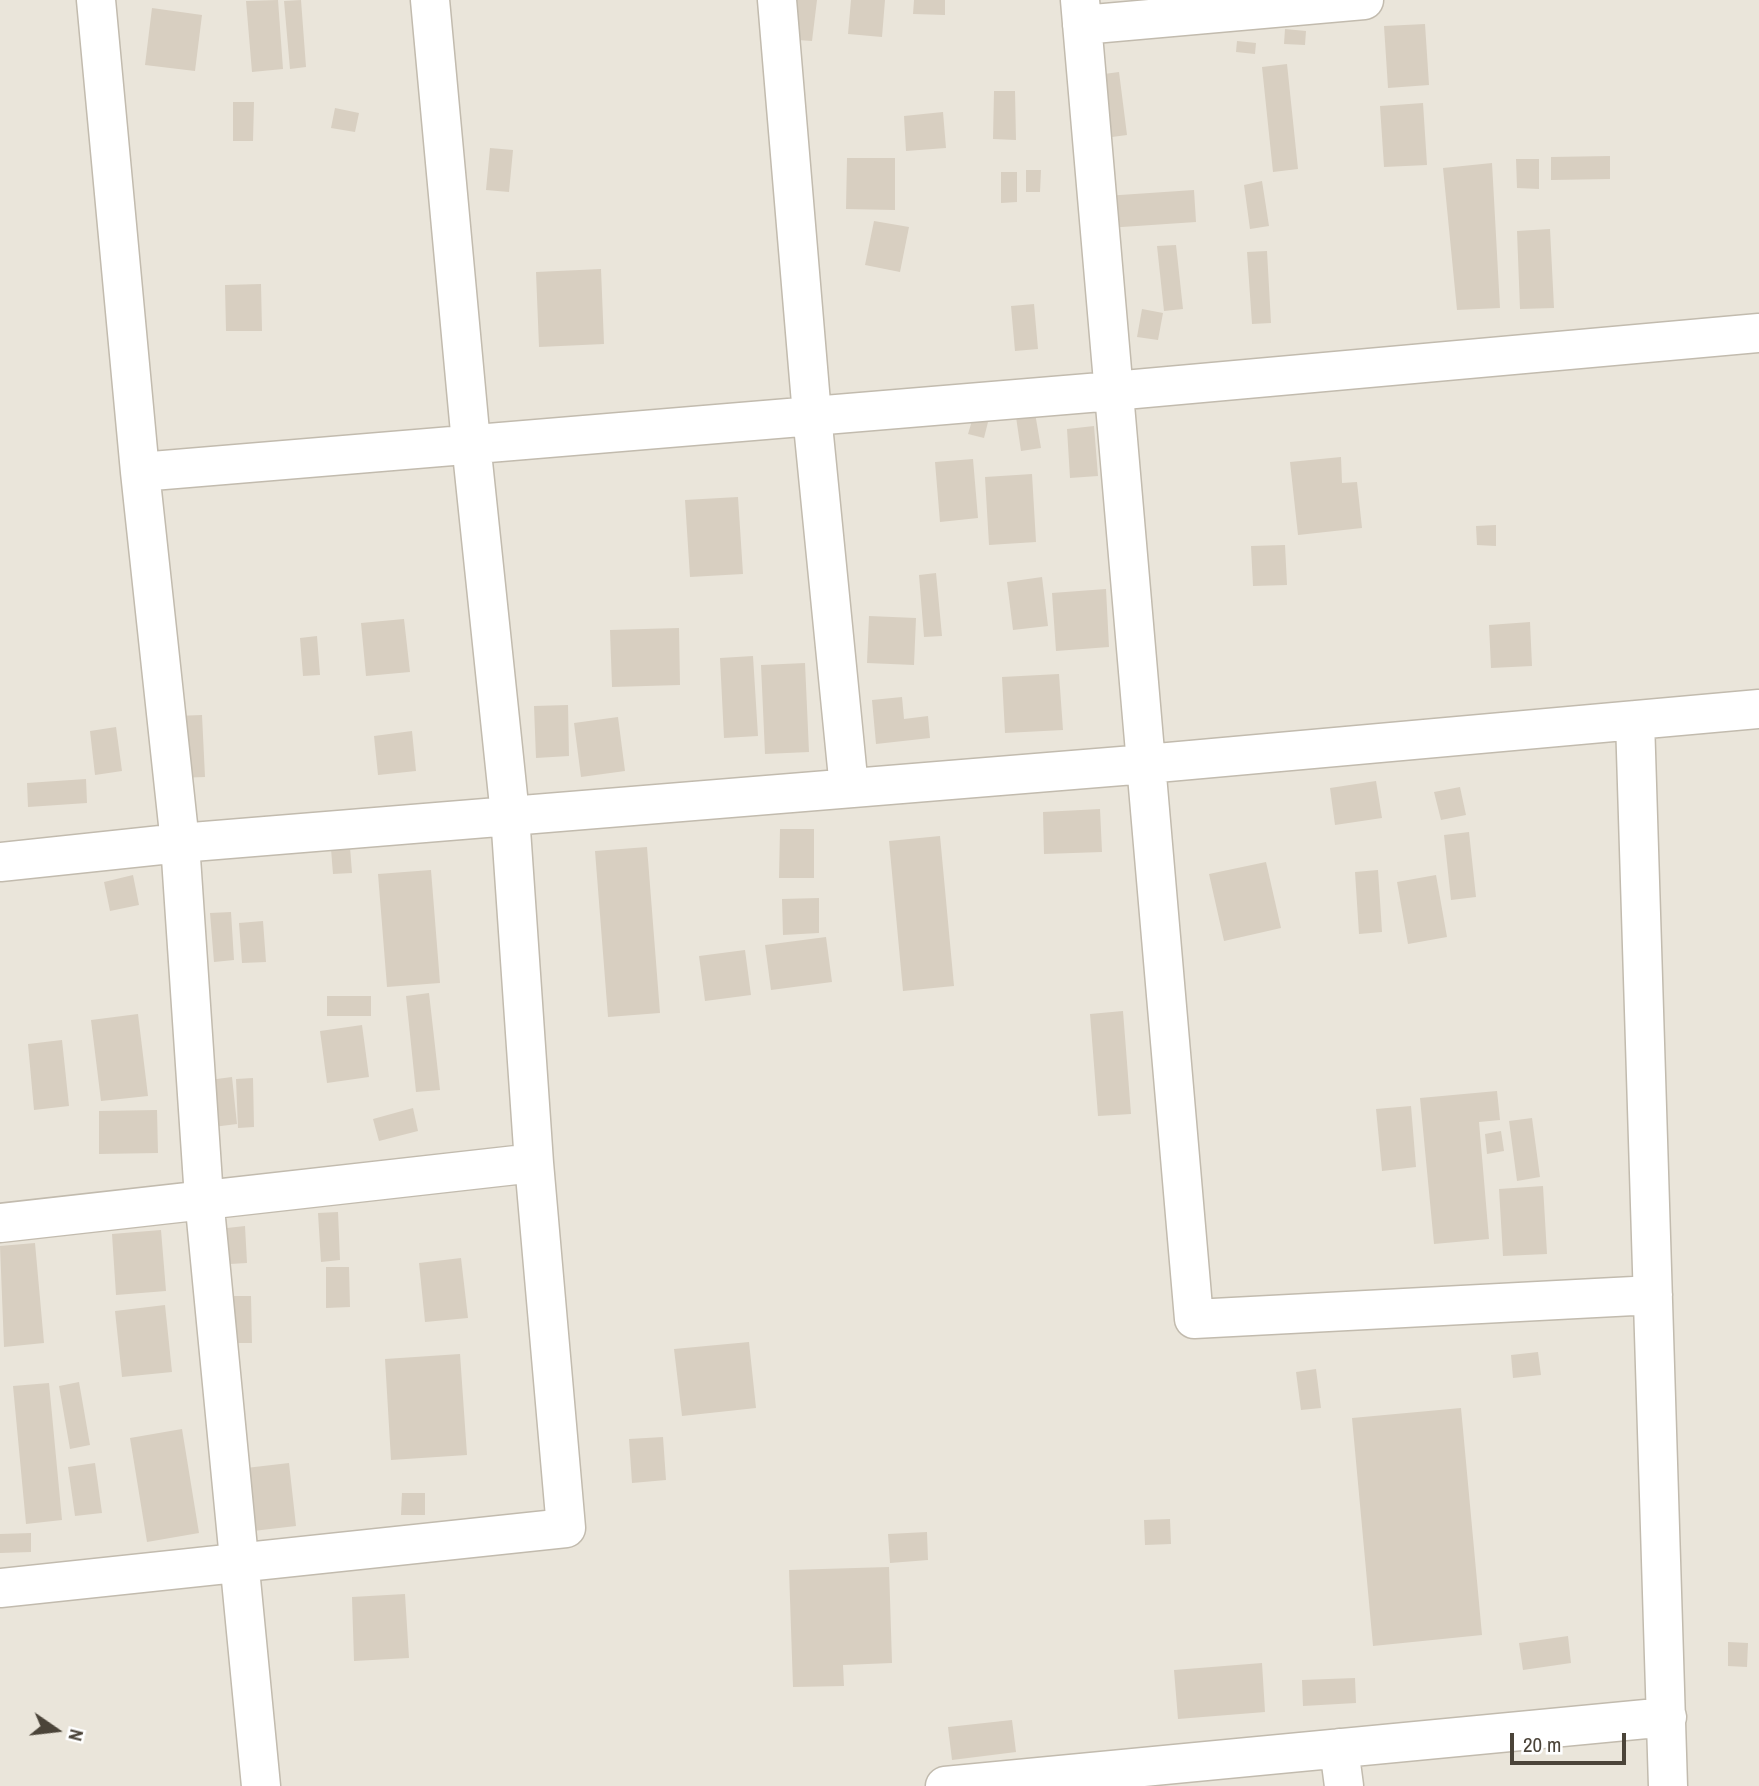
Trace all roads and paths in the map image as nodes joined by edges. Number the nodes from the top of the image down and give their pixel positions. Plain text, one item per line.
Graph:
1 (96, 0) edge
2 (430, 0) edge
3 (777, 0) edge
4 (1364, 0) edge
5 (1081, 13) edge
6 (1759, 333) edge
7 (1113, 391) junction
8 (812, 415) junction
9 (471, 443) junction
10 (140, 472) junction
11 (1759, 709) edge
12 (1635, 720) junction
13 (1146, 764) junction
14 (849, 788) junction
15 (510, 815) junction
16 (180, 843) junction
17 (0, 862) edge
18 (534, 1163) junction
19 (204, 1198) junction
20 (0, 1223) edge
21 (1653, 1295) junction
22 (240, 1560) junction
23 (0, 1588) edge
24 (1667, 1717) junction
25 (1339, 1748) junction
26 (261, 1786) edge
27 (945, 1786) edge
28 (1344, 1786) edge
29 (1668, 1786) edge

1 - 10 street
2 - 9 street
3 - 8 street
4 - 5 street
5 - 7 street
6 - 7 street
7 - 8 street
7 - 13 street
8 - 9 street
8 - 14 street
9 - 10 street
9 - 15 street
10 - 16 street
11 - 12 street
12 - 13 street
12 - 21 street
13 - 14 street
13 - 21 street
14 - 15 street
15 - 16 street
15 - 18 street
16 - 17 street
16 - 19 street
18 - 19 street
18 - 22 street
19 - 20 street
19 - 22 street
21 - 24 street
22 - 23 street
22 - 26 street
24 - 25 street
24 - 29 street
25 - 27 street
25 - 28 street

